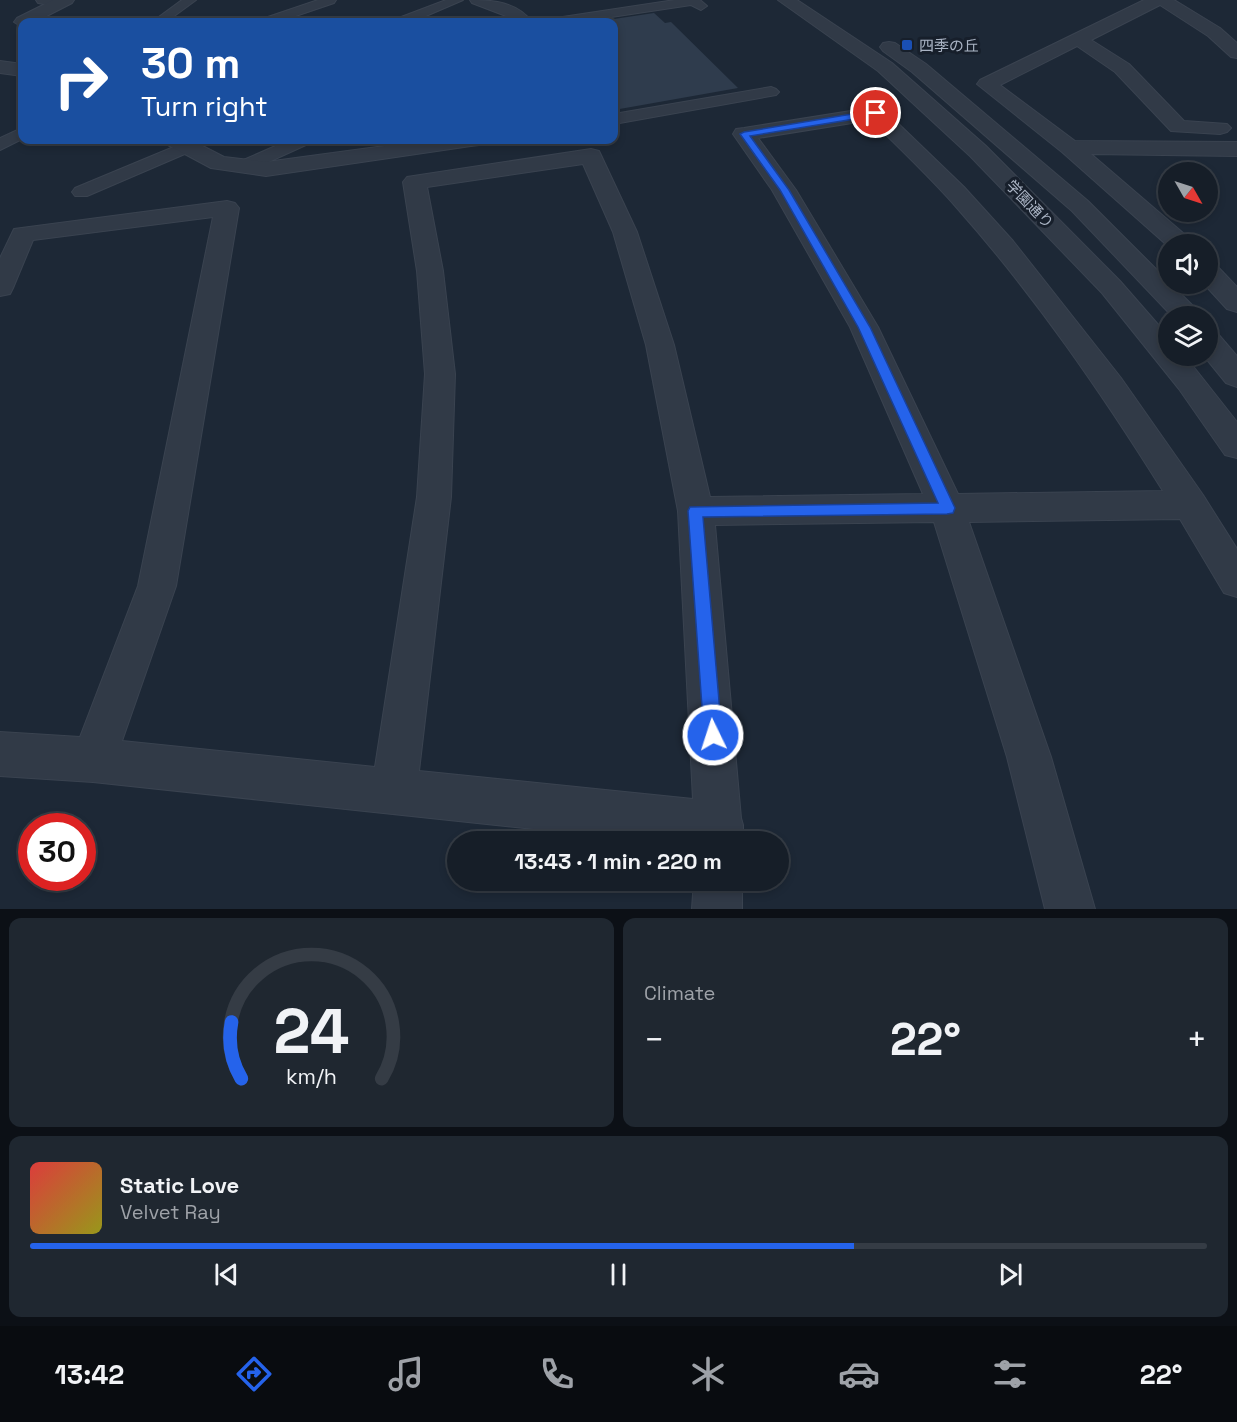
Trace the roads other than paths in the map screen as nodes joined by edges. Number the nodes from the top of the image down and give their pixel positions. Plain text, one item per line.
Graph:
1 (190, 0) edge
2 (330, 0) edge
3 (457, 0) edge
4 (786, 0) edge
5 (818, 0) edge
6 (1157, 0) edge
7 (1163, 0) edge
8 (57, 1) edge
9 (483, 1) edge
10 (701, 6) dead end
11 (30, 18) edge
12 (164, 18) edge
13 (278, 18) edge
14 (411, 18) edge
15 (519, 18) edge
16 (582, 18) edge
17 (1078, 39) junction
18 (1237, 53) edge
19 (0, 67) edge
20 (18, 69) edge
21 (771, 92) dead end
22 (618, 118) edge
23 (1237, 129) edge
24 (18, 135) edge
25 (180, 144) edge
26 (184, 144) edge
27 (293, 144) edge
28 (443, 144) edge
29 (0, 145) edge
30 (1070, 147) junction
31 (1237, 149) edge
32 (245, 166) junction
33 (81, 192) dead end
34 (1170, 234) edge
35 (1218, 283) edge
36 (0, 288) edge
37 (1237, 303) edge
38 (1177, 306) edge
39 (1218, 353) edge
40 (1237, 376) edge
41 (1237, 446) edge
42 (1191, 505) junction
43 (947, 508) junction
44 (696, 511) junction
45 (1237, 581) edge
46 (0, 754) edge
47 (93, 760) junction
48 (394, 792) junction
49 (703, 831) edge
50 (719, 831) edge
51 (718, 891) edge
52 (717, 909) edge
53 (1070, 909) edge

1 - 12 lane
2 - 13 lane
3 - 14 lane
4 - 41 street, 学園通り
5 - 38 street, 学園通り
6 - 17 street
7 - 18 street
8 - 11 street
9 - 15 street
10 - 16 lane
17 - 23 street
17 - 30 street
19 - 20 street
21 - 22 lane
24 - 29 lane
25 - 33 lane
26 - 32 street
27 - 32 lane
28 - 32 street
30 - 31 street
30 - 34 street
35 - 37 street
36 - 47 street
39 - 40 street
42 - 43 street
42 - 43 street
42 - 45 street
43 - 44 street
43 - 53 street
44 - 48 street
44 - 50 street
46 - 47 street
47 - 48 street
48 - 49 street
51 - 52 street

